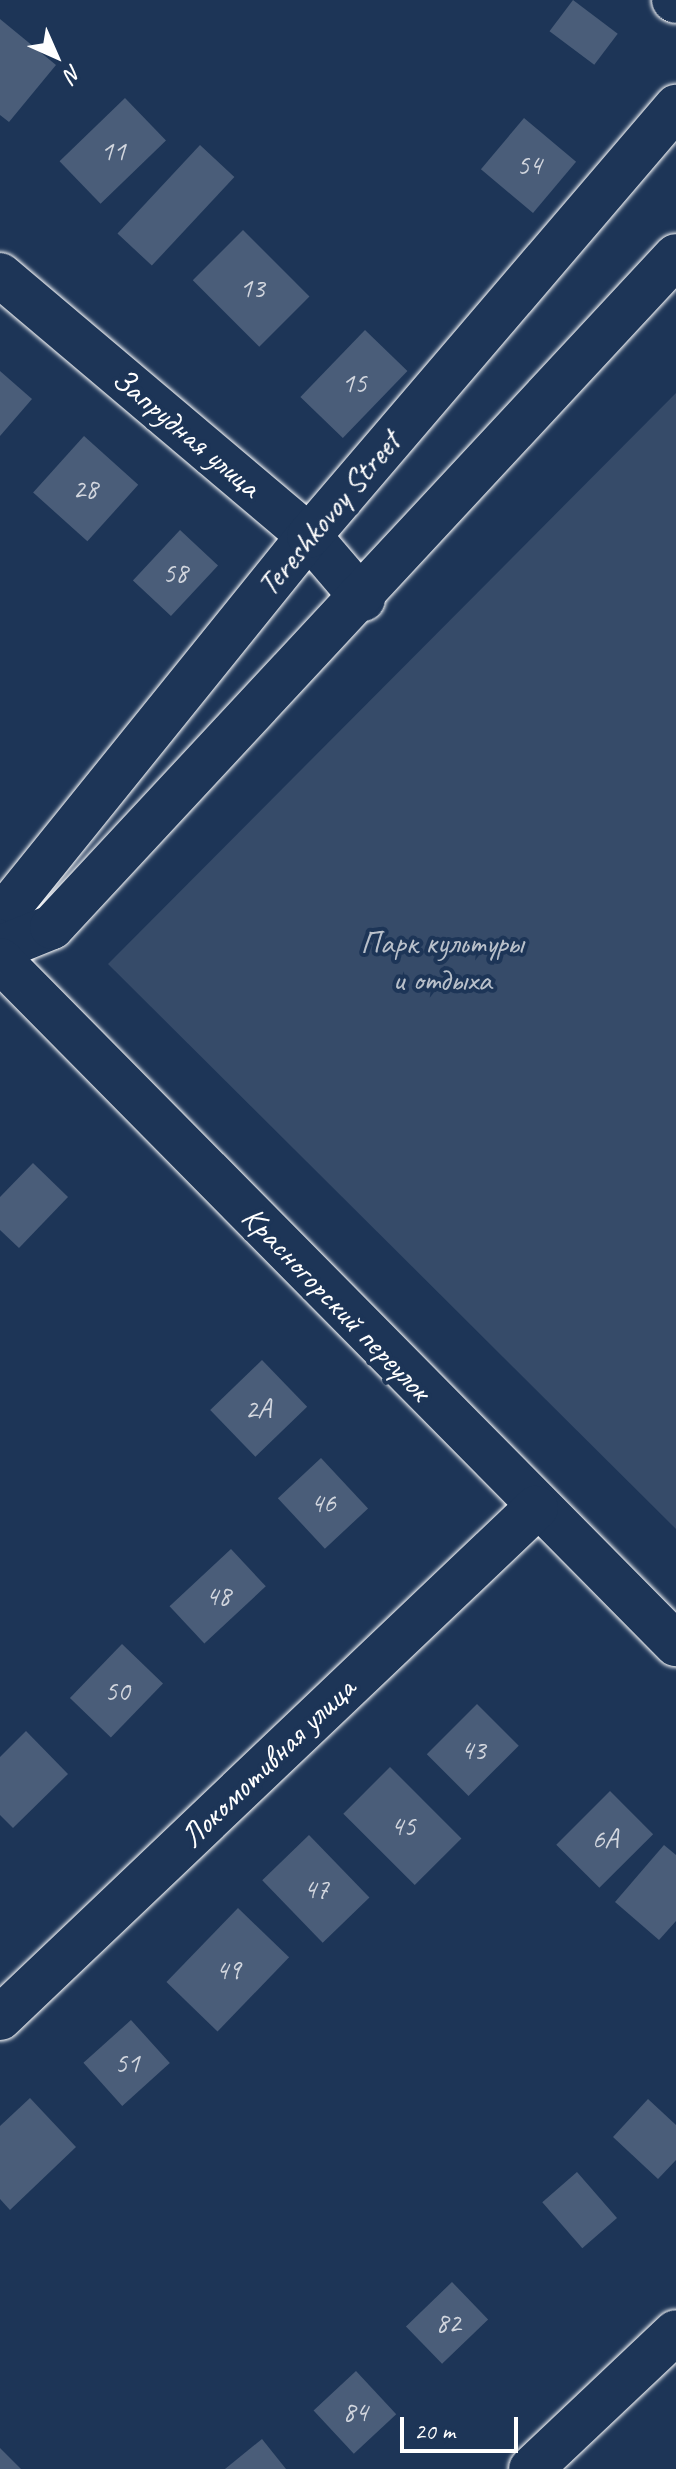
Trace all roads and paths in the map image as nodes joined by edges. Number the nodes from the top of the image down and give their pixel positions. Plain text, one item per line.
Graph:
1 (676, 107) edge
2 (676, 256) edge
3 (0, 275) edge
4 (309, 536) junction
5 (363, 599) junction
6 (0, 933) edge
7 (0, 948) edge
8 (0, 960) edge
9 (536, 1508) junction
10 (676, 1644) edge
11 (0, 2018) edge
12 (676, 2332) edge
13 (531, 2469) edge

1 - 4 street, Tereshkovoy Street
2 - 5 street
3 - 4 street, Запрудная улица
4 - 5 street, Запрудная улица
4 - 6 street, Tereshkovoy Street
5 - 7 street
8 - 9 street, Красногорский переулок
9 - 10 street, Красногорский переулок
9 - 11 street, Локомотивная улица
12 - 13 street

